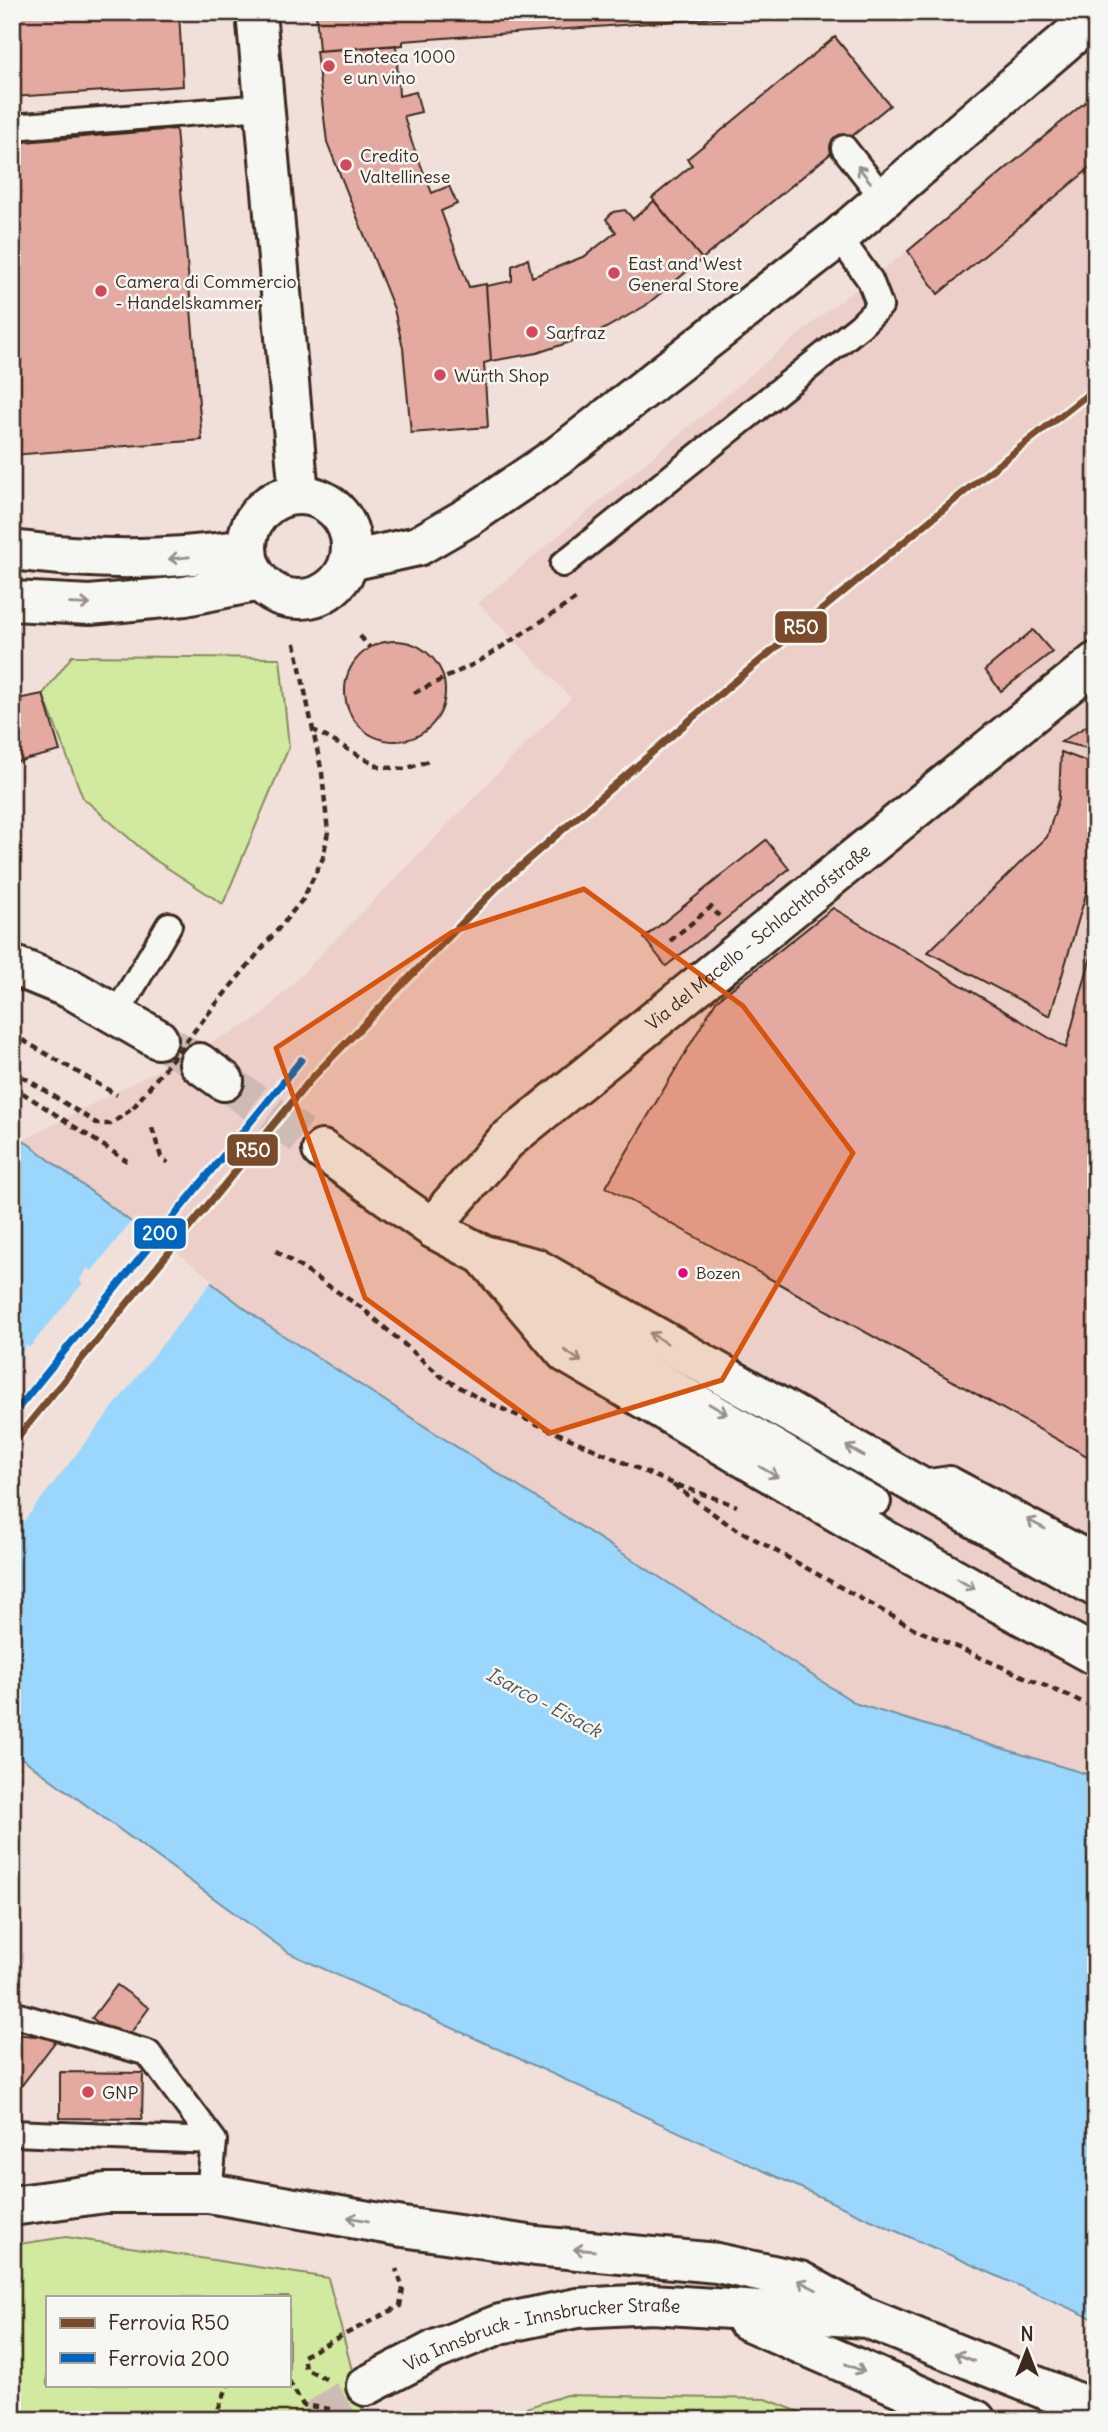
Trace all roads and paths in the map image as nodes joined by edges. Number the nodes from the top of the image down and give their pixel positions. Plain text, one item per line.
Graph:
1 (256, 12) edge
2 (1096, 15) edge
3 (264, 107) junction
4 (12, 127) edge
5 (844, 148) dead end
6 (884, 199) junction
7 (839, 237) junction
8 (299, 494) junction
9 (12, 550) edge
10 (350, 561) junction
11 (563, 564) dead end
12 (253, 565) junction
13 (12, 601) edge
14 (360, 636) dead end
15 (293, 639) dead end
16 (370, 648) dead end
17 (499, 649) dead end
18 (1096, 662) edge
19 (414, 693) dead end
20 (312, 729) junction
21 (432, 761) dead end
22 (169, 926) dead end
23 (12, 965) edge
24 (116, 1015) junction
25 (12, 1034) edge
26 (158, 1039) tunnel mouth
27 (12, 1070) edge
28 (12, 1086) edge
29 (117, 1095) dead end
30 (152, 1128) dead end
31 (322, 1150) tunnel mouth
32 (127, 1161) dead end
33 (168, 1163) dead end
34 (434, 1229) junction
35 (276, 1251) dead end
36 (484, 1255) junction
37 (511, 1287) junction
38 (666, 1481) junction
39 (915, 1485) junction
40 (878, 1502) dead end
41 (747, 1510) dead end
42 (1096, 1557) edge
43 (1096, 1587) edge
44 (1096, 1656) edge
45 (1096, 1708) edge
46 (12, 2014) edge
47 (12, 2133) edge
48 (214, 2141) junction
49 (209, 2193) junction
50 (12, 2206) edge
51 (392, 2257) dead end
52 (725, 2311) junction
53 (867, 2318) junction
54 (290, 2383) edge
55 (228, 2386) edge
56 (346, 2393) junction
57 (1096, 2410) edge
58 (214, 2420) edge
59 (976, 2420) edge

1 - 3 main road
2 - 6 main road
3 - 4 lane
3 - 8 main road
6 -> 5 lane
6 - 7 main road
7 - 10 main road
7 - 11 lane
8 - 10 main road
8 - 12 main road
12 -> 9 main road
10 - 12 main road
13 -> 12 main road
14 - 16 path
15 - 20 path
17 - 19 path
18 - 34 main road, Via del Macello - Schlachthofstraße
20 - 21 path
20 - 27 path, bridge
22 - 24 lane
23 - 24 main road
24 - 26 main road
25 - 29 path
28 - 32 path
30 - 33 path
31 - 34 main road
34 - 36 main road
35 - 38 path
36 - 37 main road
39 -> 36 main road
37 -> 40 lane
37 -> 44 main road
38 - 41 path
38 - 45 path
42 -> 39 lane
39 - 43 main road
46 - 48 lane
47 - 48 lane
48 - 49 lane
49 - 50 main road
53 -> 49 main road
51 - 56 path
52 - 53 main road, Via Innsbruck - Innsbrucker Straße
52 - 56 main road, Via Innsbruck - Innsbrucker Straße
52 -> 59 main road, Via Innsbruck - Innsbrucker Straße
57 -> 53 main road, Via Innsbruck - Innsbrucker Straße
54 - 56 path
55 - 58 path

